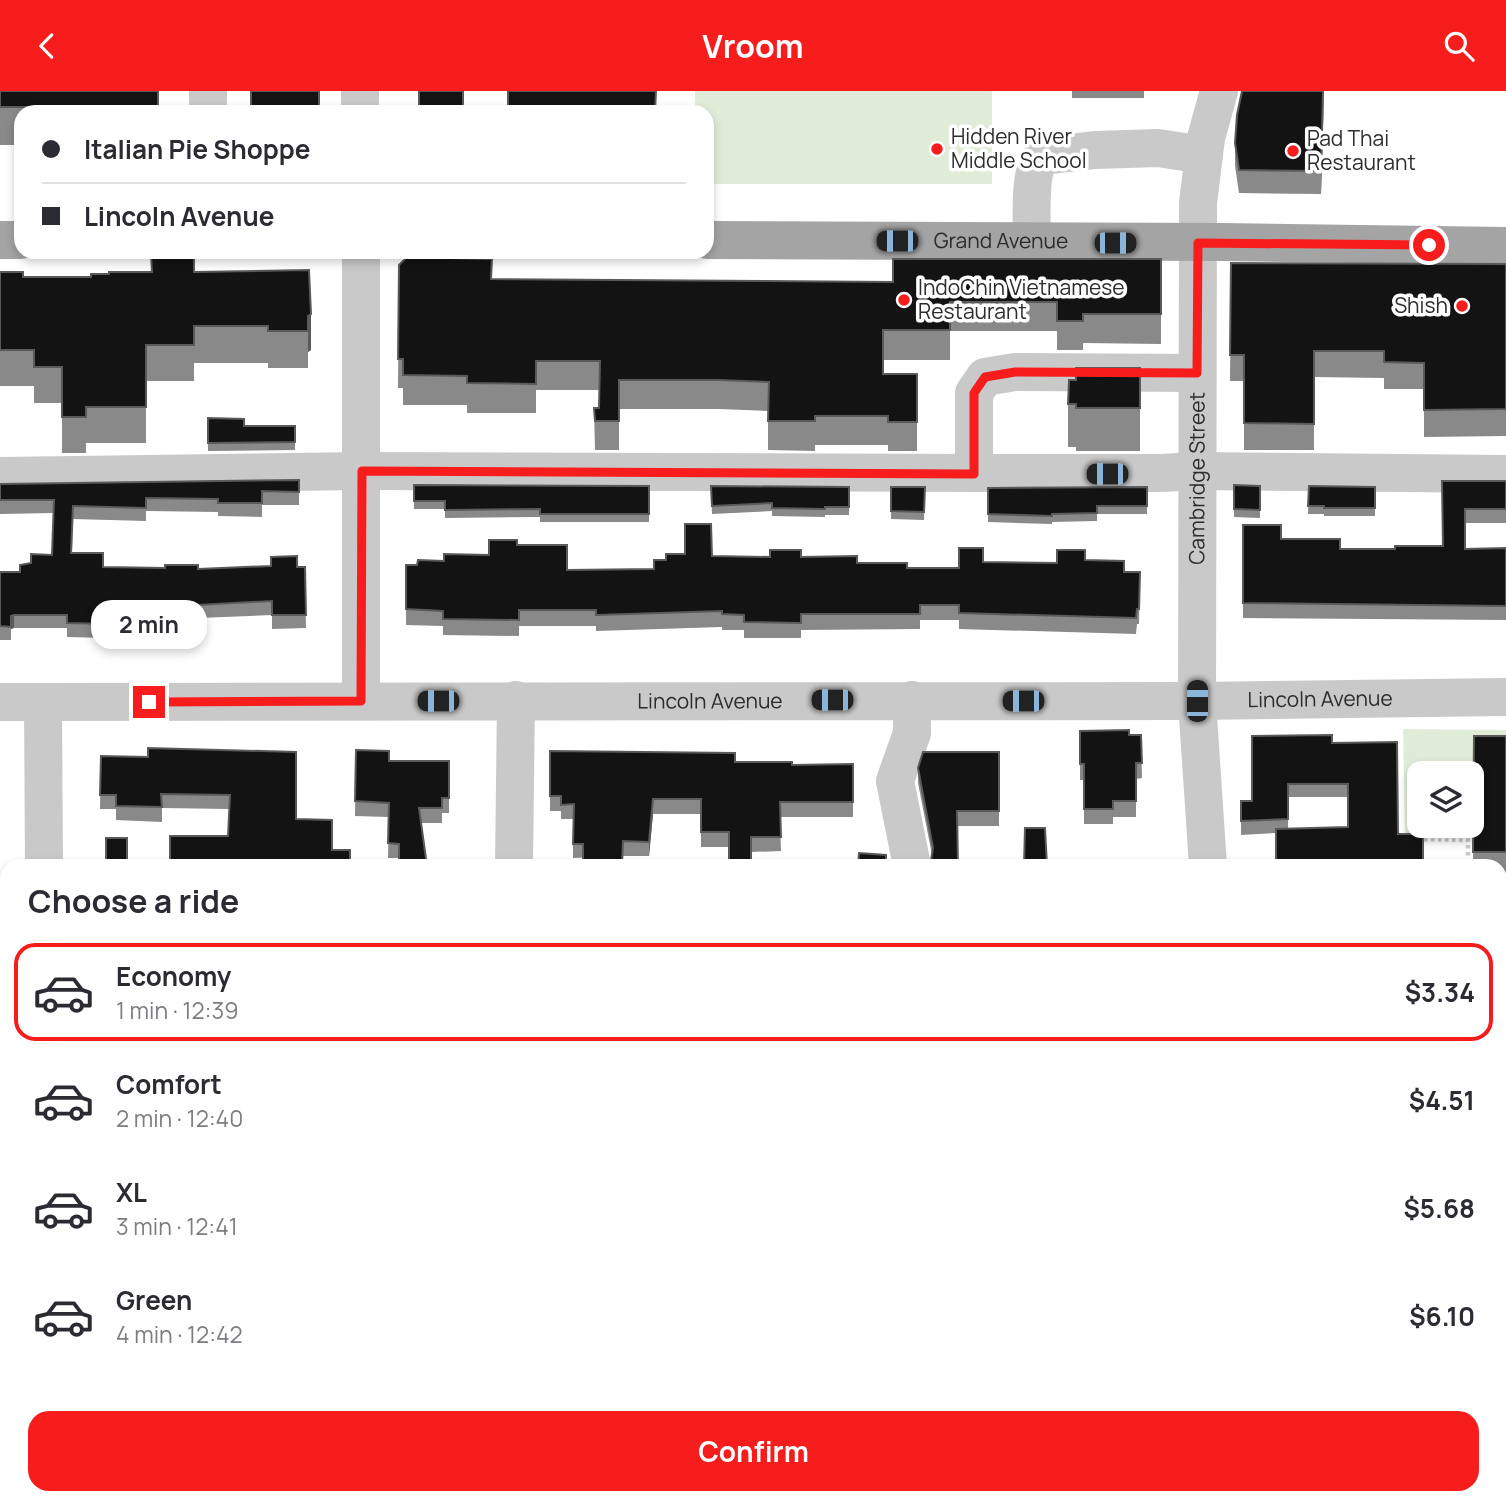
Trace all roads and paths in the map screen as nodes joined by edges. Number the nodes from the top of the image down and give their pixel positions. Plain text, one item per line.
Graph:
1 (1219, 91) edge
2 (1204, 155) junction
3 (714, 240) edge
4 (1032, 242) junction
5 (1198, 243) junction
6 (1506, 246) edge
7 (361, 259) edge
8 (1197, 373) junction
9 (362, 471) junction
10 (1196, 471) junction
11 (974, 474) junction
12 (1506, 474) edge
13 (0, 476) edge
14 (1506, 697) edge
15 (516, 700) junction
16 (361, 701) junction
17 (912, 701) junction
18 (1197, 701) junction
19 (0, 702) edge
20 (43, 702) junction
21 (1413, 839) edge
22 (44, 859) edge
23 (514, 859) edge
24 (911, 859) edge
25 (1208, 859) edge
26 (1468, 859) edge

1 - 2 street, Cambridge Street
2 - 4 street
2 - 5 street, Cambridge Street
3 - 4 main road, Grand Avenue
4 - 5 main road, Grand Avenue
5 - 6 main road, Grand Avenue
5 - 8 street, Cambridge Street
7 - 9 street
8 - 10 street, Cambridge Street
8 - 11 street
9 - 11 street
9 - 13 street
9 - 16 street
10 - 11 street
10 - 12 street
10 - 18 street, Cambridge Street
14 - 18 street, Lincoln Avenue
15 - 16 street, Lincoln Avenue
15 - 17 street, Lincoln Avenue
15 - 23 street
16 - 20 street, Lincoln Avenue
17 - 18 street, Lincoln Avenue
17 - 24 street
18 - 25 street, Cambridge Street
19 - 20 street, Lincoln Avenue
20 - 22 street
21 - 26 path

